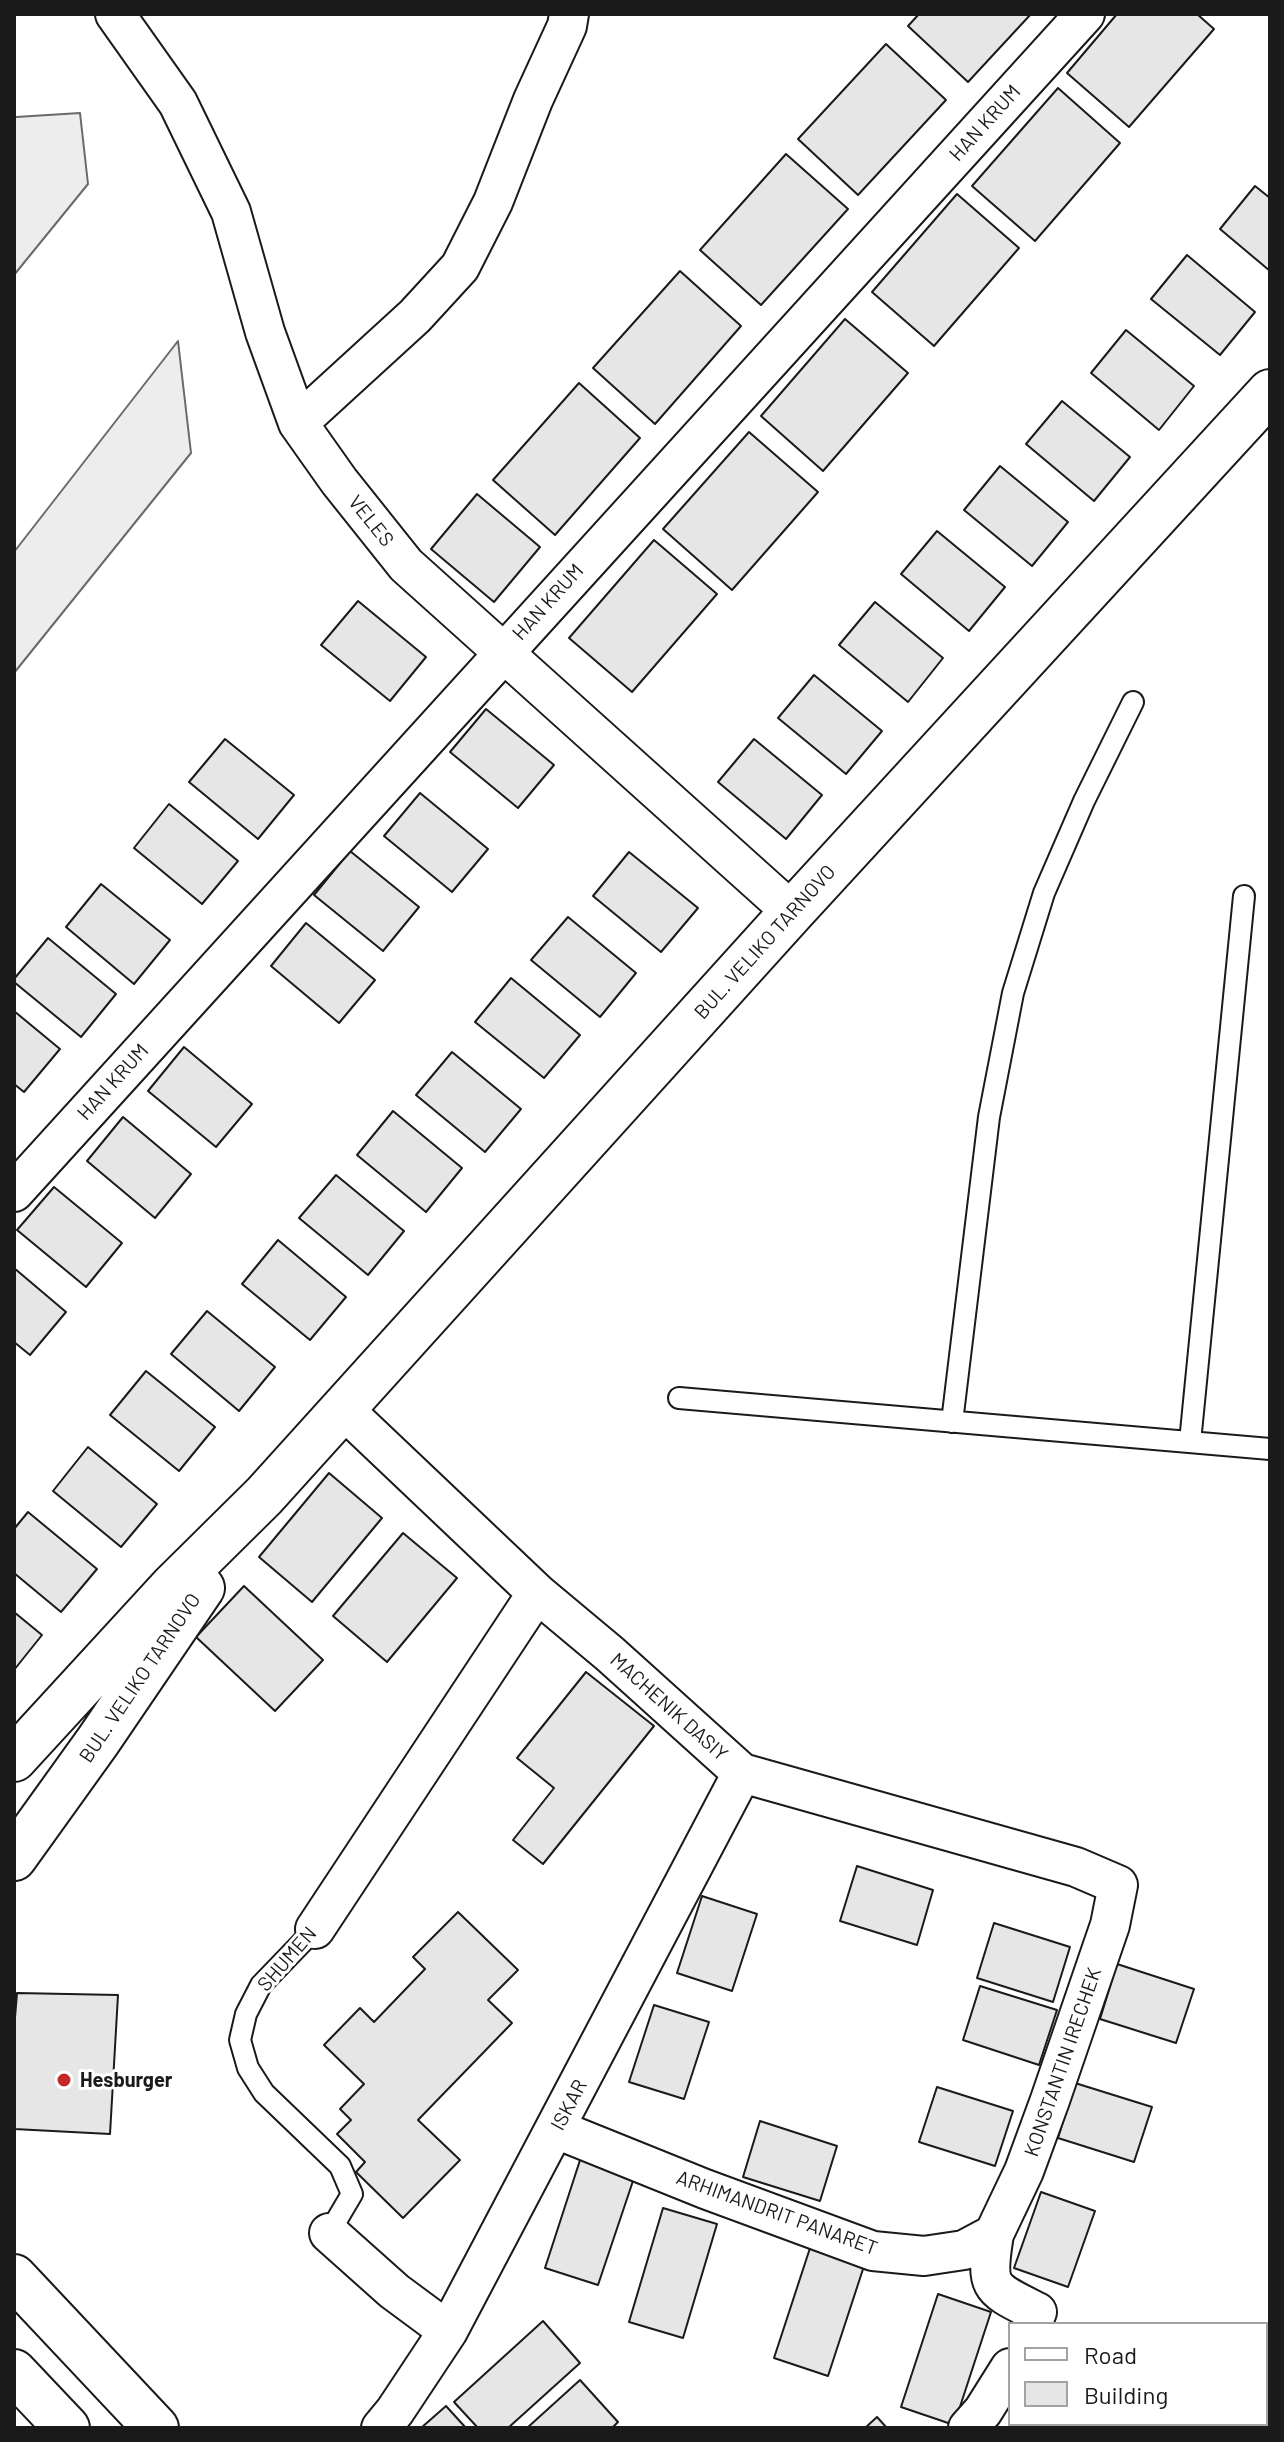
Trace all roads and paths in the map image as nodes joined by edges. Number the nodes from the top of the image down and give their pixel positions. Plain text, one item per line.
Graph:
1 (115, 14) edge
2 (569, 14) edge
3 (1085, 14) edge
4 (1270, 392) edge
5 (298, 423) junction
6 (502, 653) junction
7 (1133, 702) dead end
8 (1244, 896) dead end
9 (792, 912) junction
10 (14, 1192) edge
11 (679, 1398) dead end
12 (342, 1408) junction
13 (952, 1422) junction
14 (1190, 1442) junction
15 (1270, 1449) edge
16 (264, 1496) junction
17 (537, 1593) junction
18 (14, 1759) edge
19 (742, 1773) junction
20 (14, 1858) edge
21 (1118, 1885) joint
22 (315, 1929) joint
23 (556, 2129) junction
24 (329, 2233) joint
25 (994, 2234) junction
26 (14, 2277) edge
27 (1035, 2318) edge
28 (448, 2331) junction
29 (1008, 2371) edge
30 (14, 2372) edge
31 (67, 2428) edge
32 (156, 2428) edge
33 (381, 2428) edge
34 (968, 2428) edge

1 - 5 street, VELES
2 - 5 street
3 - 6 street, HAN KRUM
4 - 9 main road, BUL. VELIKO TARNOVO
5 - 6 street, VELES
6 - 9 street, VELES
6 - 10 street, HAN KRUM
7 - 13 lane
8 - 14 lane
9 - 12 main road, BUL. VELIKO TARNOVO
11 - 13 lane
12 - 16 main road, BUL. VELIKO TARNOVO
12 - 17 street, MACHENIK DASIY
13 - 14 lane
14 - 15 lane
16 - 18 main road, BUL. VELIKO TARNOVO
16 - 20 main road, BUL. VELIKO TARNOVO
17 - 19 street, MACHENIK DASIY
17 - 22 street, SHUMEN
19 - 21 street, MACHENIK DASIY
19 - 23 street, ISKAR
21 - 25 street, KONSTANTIN IRECHEK
22 - 24 lane, SHUMEN
23 - 25 street, ARHIMANDRIT PANARET
23 - 28 street, ISKAR
24 - 28 street, SHUMEN
25 - 27 street
26 - 32 main road
28 - 33 street, ISKAR
29 - 34 street
30 - 31 main road

